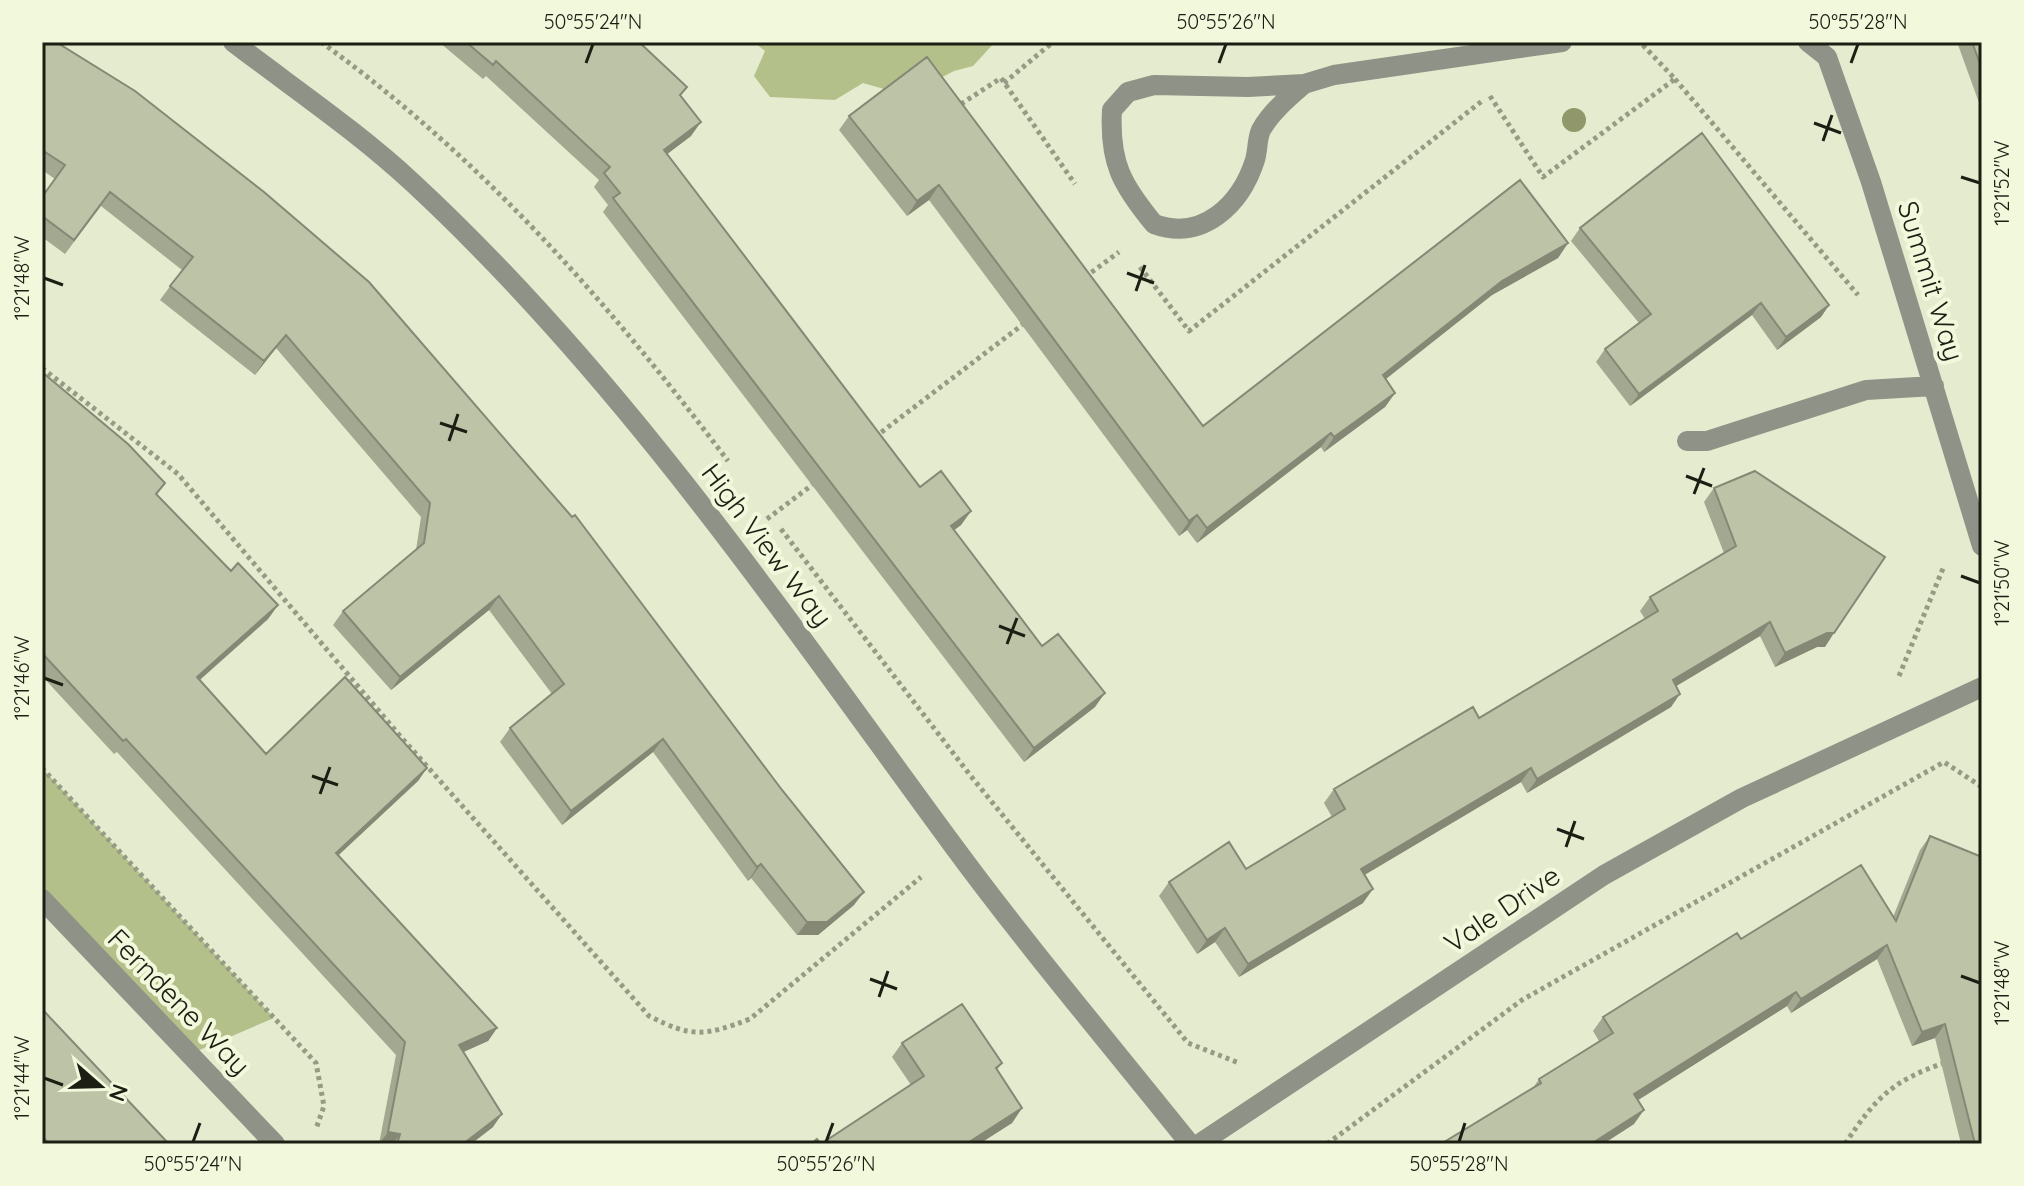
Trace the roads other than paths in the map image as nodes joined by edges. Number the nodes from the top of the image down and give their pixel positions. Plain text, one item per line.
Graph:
1 (233, 42) edge
2 (1562, 42) edge
3 (1808, 42) edge
4 (1304, 84) junction
5 (1934, 386) junction
6 (1687, 441) dead end
7 (1982, 546) edge
8 (1982, 687) edge
9 (42, 899) edge
10 (275, 1144) edge
11 (1190, 1144) edge
12 (1199, 1144) edge

1 - 11 street, High View Way
2 - 4 street
3 - 5 street, Summit Way
4 - 4 street
5 - 6 street
5 - 7 street, Summit Way
8 - 12 street, Vale Drive
9 - 10 street, Ferndene Way

